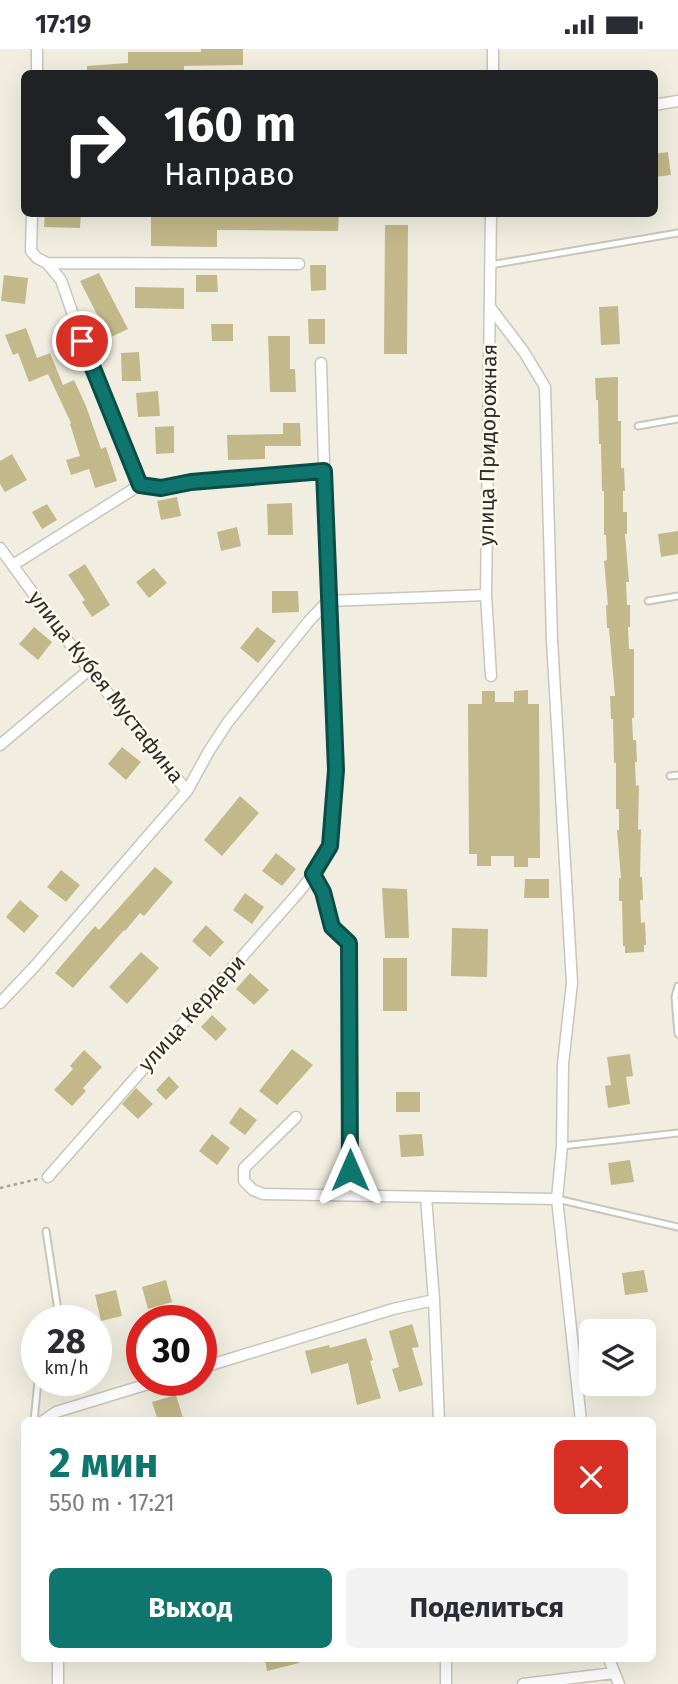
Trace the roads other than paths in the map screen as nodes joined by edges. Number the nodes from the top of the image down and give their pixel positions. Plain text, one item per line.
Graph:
1 (37, 49) edge
2 (494, 49) edge
3 (37, 70) edge
4 (493, 70) edge
5 (678, 100) edge
6 (658, 104) edge
7 (32, 217) edge
8 (491, 217) edge
9 (678, 233) edge
10 (47, 263) junction
11 (299, 264) dead end
12 (491, 265) junction
13 (490, 307) junction
14 (321, 363) dead end
15 (678, 419) edge
16 (638, 426) dead end
17 (324, 471) junction
18 (140, 485) junction
19 (0, 548) edge
20 (13, 565) junction
21 (486, 595) junction
22 (678, 596) edge
23 (328, 601) junction
24 (648, 601) dead end
25 (89, 670) junction
26 (491, 677) dead end
27 (0, 745) edge
28 (678, 775) edge
29 (670, 776) dead end
30 (187, 791) junction
31 (313, 874) junction
32 (678, 986) edge
33 (0, 1003) edge
34 (678, 1034) edge
35 (296, 1117) dead end
36 (678, 1134) edge
37 (562, 1146) junction
38 (48, 1177) road end
39 (350, 1195) junction
40 (426, 1197) junction
41 (557, 1199) junction
42 (678, 1227) edge
43 (46, 1231) dead end
44 (435, 1300) junction
45 (57, 1305) edge
46 (217, 1363) edge
47 (126, 1391) edge
48 (36, 1396) edge
49 (34, 1417) edge
50 (49, 1417) edge
51 (439, 1417) edge
52 (581, 1417) edge
53 (58, 1662) edge
54 (446, 1662) edge
55 (610, 1662) edge
56 (614, 1673) junction
57 (58, 1684) edge
58 (446, 1684) edge
59 (523, 1684) edge
60 (619, 1684) edge

1 - 3 street
2 - 4 street
5 - 6 street
7 - 10 street
8 - 12 street, улица Придорожная
9 - 12 lane
10 - 11 street
10 - 18 street
12 - 13 street, улица Придорожная
13 - 21 street, улица Придорожная
13 - 37 street
14 - 17 street
15 - 16 lane
17 - 18 street
17 - 23 street
18 - 20 street
19 - 20 street, улица Кубея Мустафина
20 - 25 street, улица Кубея Мустафина
21 - 23 street
21 - 26 street, улица Придорожная
22 - 24 lane
23 - 30 street
23 - 31 street, улица Кердери
25 - 27 street
25 - 30 street, улица Кубея Мустафина
28 - 29 lane
30 - 33 street
31 - 38 street, улица Кердери
31 - 39 street
32 - 34 lane
35 - 39 street
36 - 37 lane
37 - 41 street
39 - 40 street
40 - 41 street
40 - 44 street
41 - 42 lane
41 - 52 street
43 - 45 lane
44 - 46 street
44 - 51 street
47 - 50 street
48 - 49 lane
53 - 57 street
54 - 58 street
55 - 56 street
56 - 59 street
56 - 60 street

